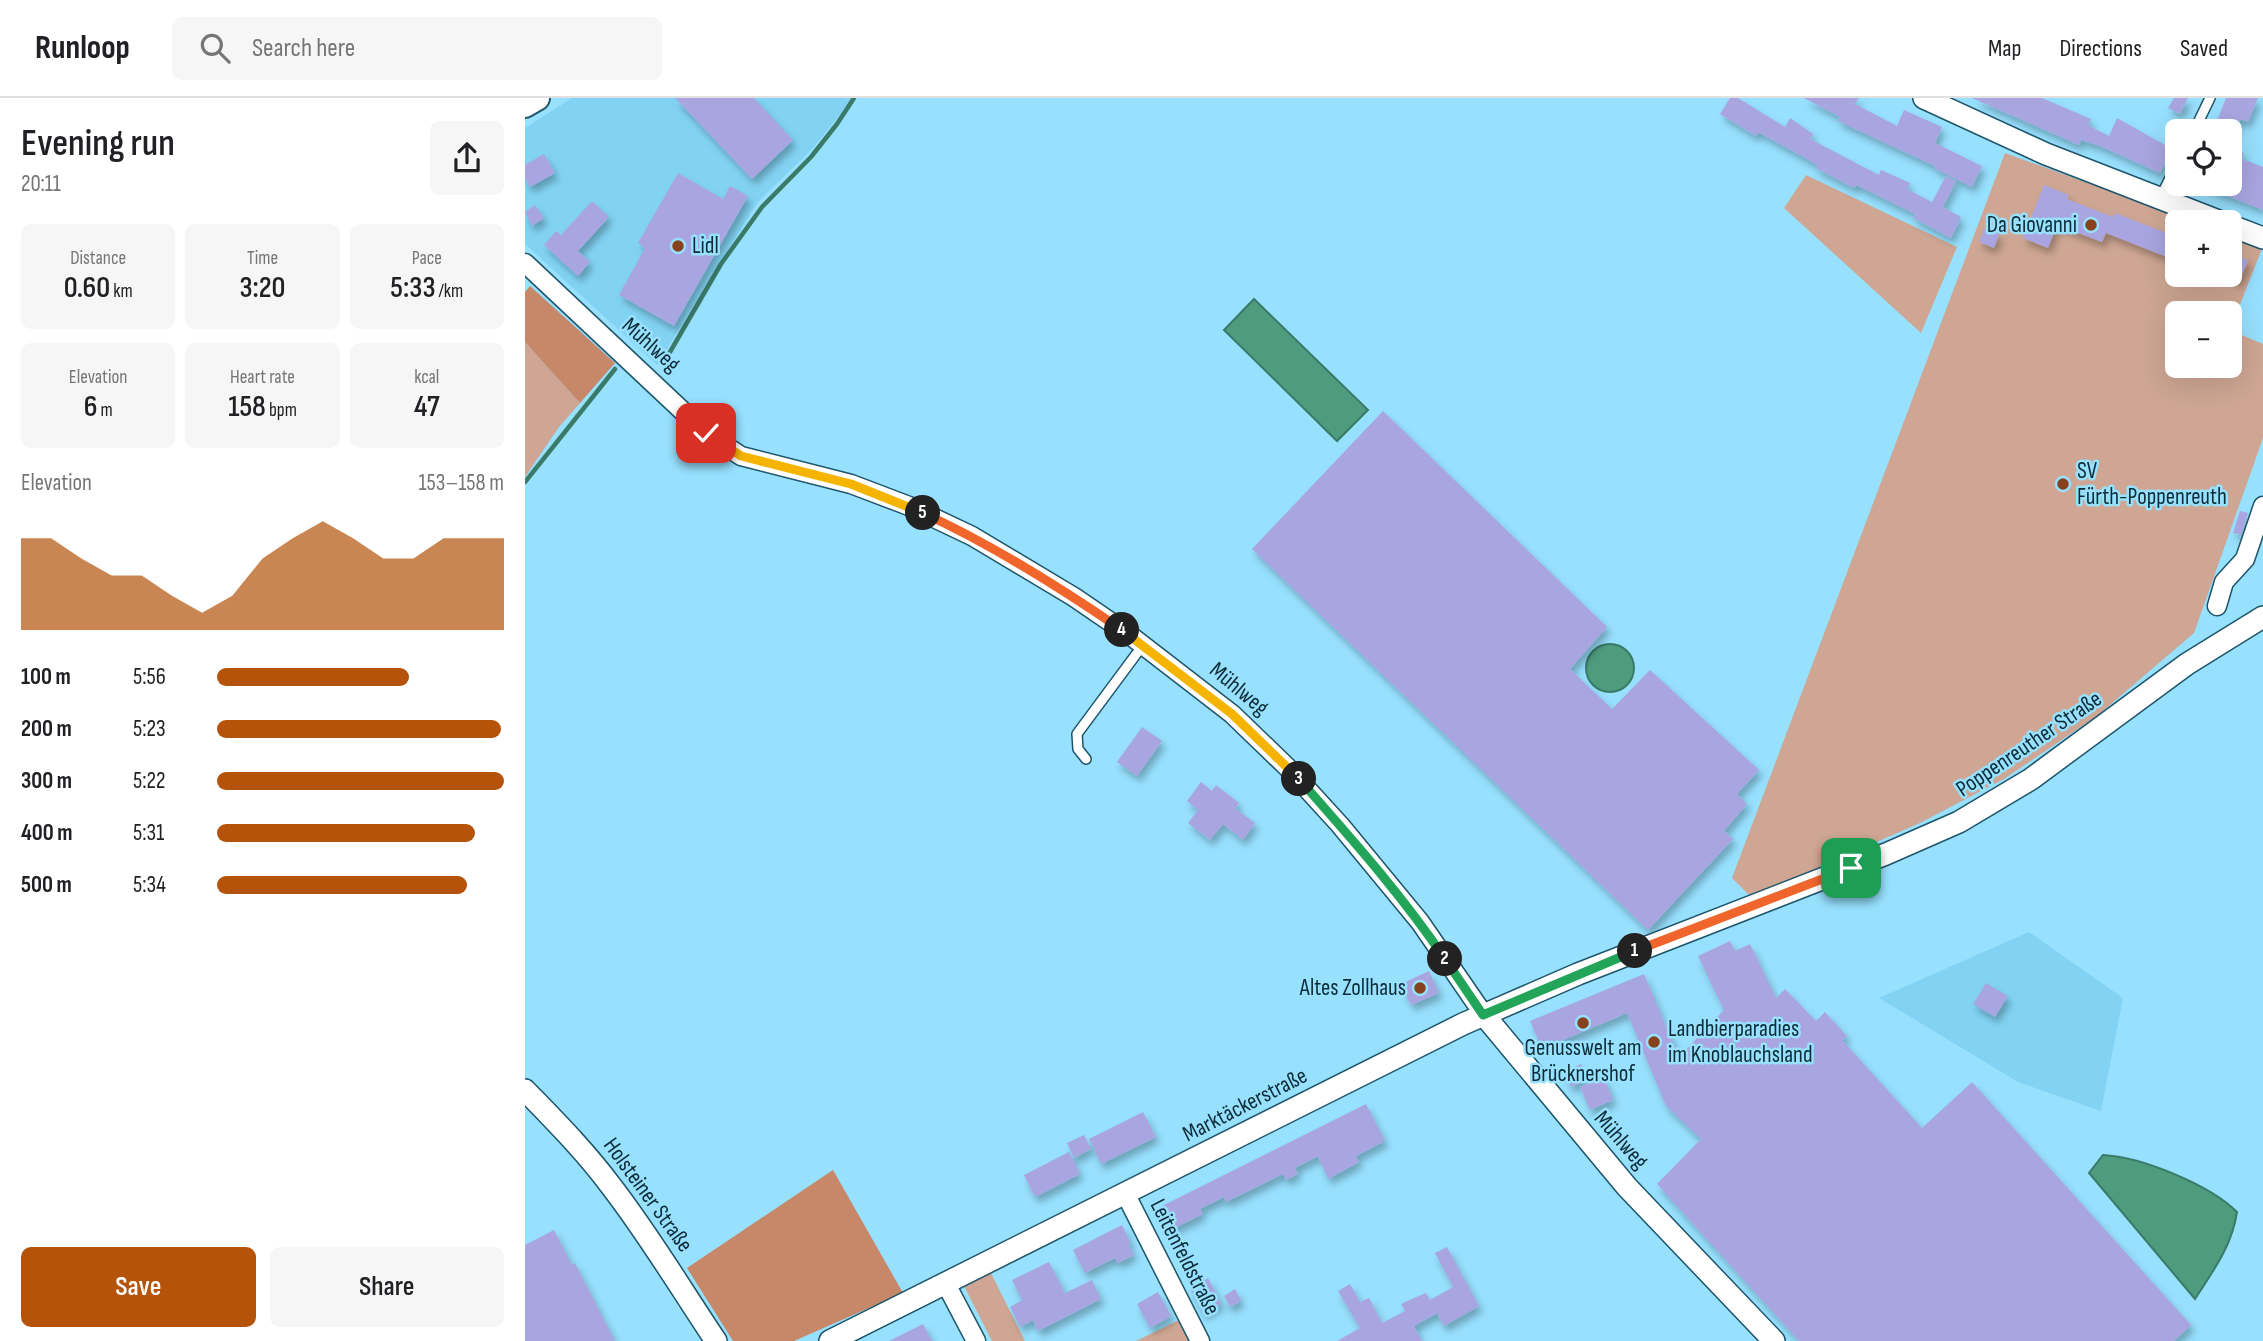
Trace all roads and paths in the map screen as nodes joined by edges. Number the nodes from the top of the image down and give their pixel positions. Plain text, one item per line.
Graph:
1 (537, 98) edge
2 (1924, 98) edge
3 (2210, 98) edge
4 (525, 105) edge
5 (2199, 119) edge
6 (2165, 188) edge
7 (2159, 200) junction
8 (2187, 210) edge
9 (2242, 231) edge
10 (2263, 238) edge
11 (525, 263) edge
12 (2263, 506) edge
13 (2217, 606) dead end
14 (2263, 617) edge
15 (1143, 645) junction
16 (1086, 759) dead end
17 (1691, 930) joint
18 (1483, 1015) junction
19 (525, 1090) edge
20 (1126, 1195) junction
21 (946, 1284) junction
22 (716, 1341) edge
23 (830, 1341) edge
24 (976, 1341) edge
25 (1201, 1341) edge
26 (1774, 1341) edge

1 - 4 main road
2 - 7 street
3 - 5 lane
6 - 7 lane
7 - 8 street
9 - 10 street
11 - 15 street, Mühlweg
12 - 13 street
14 - 17 street, Poppenreuther Straße
15 - 16 lane
15 - 18 street, Mühlweg
17 - 18 street, Marktäckerstraße
18 - 20 street, Marktäckerstraße
18 - 26 street, Mühlweg
19 - 22 street, Holsteiner Straße
20 - 21 street, Marktäckerstraße
20 - 25 street, Leitenfeldstraße
21 - 23 street, Marktäckerstraße
21 - 24 street

